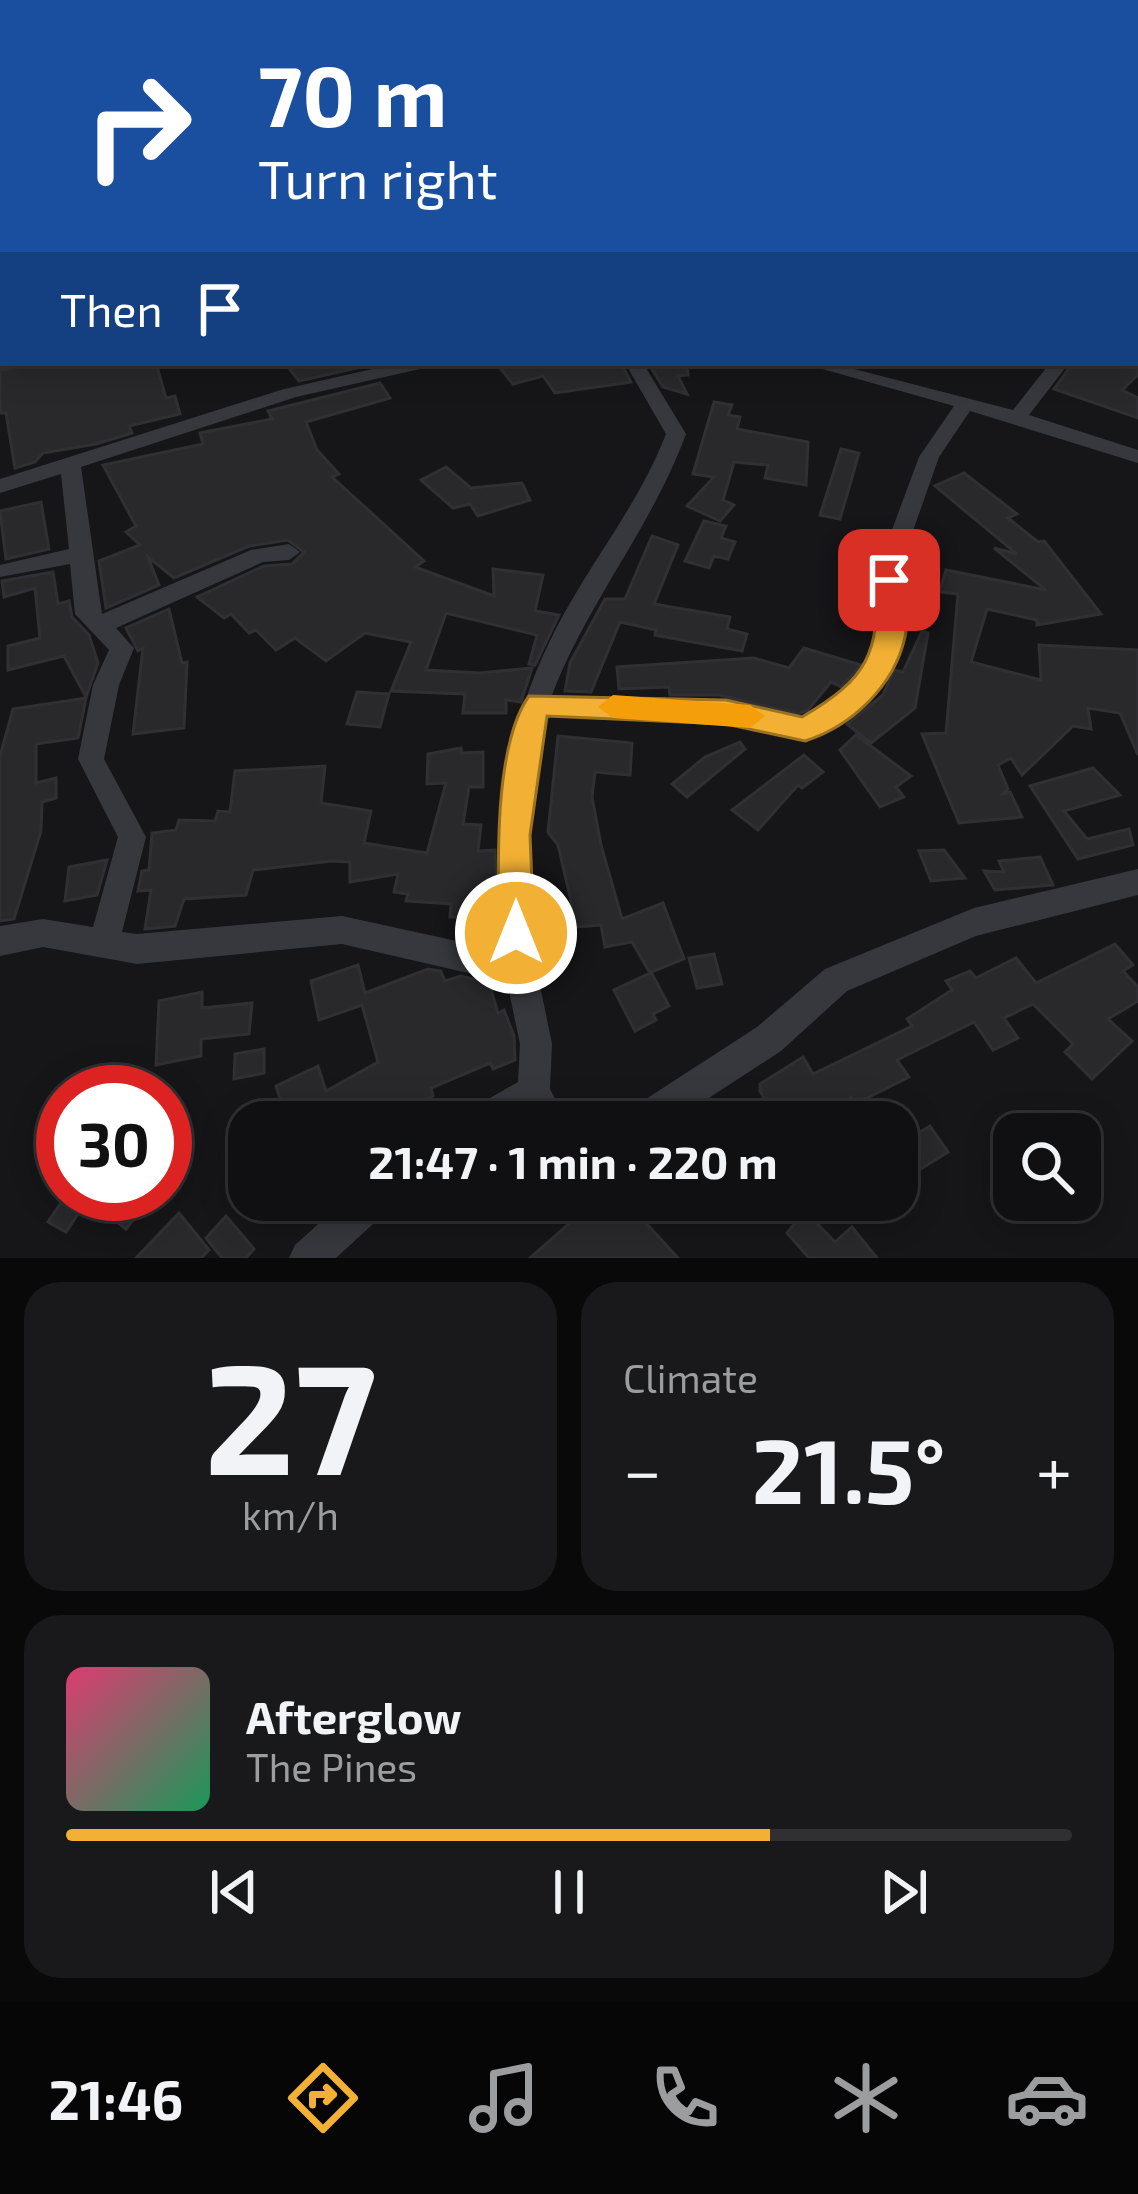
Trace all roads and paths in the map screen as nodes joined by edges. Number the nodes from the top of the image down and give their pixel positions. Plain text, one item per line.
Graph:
1 (410, 366) edge
2 (636, 366) edge
3 (821, 366) edge
4 (1058, 366) edge
5 (965, 404) junction
6 (1017, 417) junction
7 (1138, 457) edge
8 (70, 464) junction
9 (0, 486) edge
10 (289, 552) dead end
11 (77, 555) junction
12 (6, 571) dead end
13 (102, 624) junction
14 (539, 704) junction
15 (1134, 888) edge
16 (0, 941) edge
17 (104, 941) junction
18 (521, 970) junction
19 (541, 1101) edge
20 (673, 1101) edge
21 (349, 1221) edge
22 (308, 1258) edge

1 - 8 street
2 - 14 street
3 - 5 street
4 - 6 street
5 - 6 street
5 - 14 street
6 - 7 street
8 - 9 street
8 - 11 street
10 - 13 street
11 - 12 street
11 - 13 street
13 - 17 street
14 - 18 street
15 - 20 street
16 - 17 street
17 - 18 street
18 - 19 street
21 - 22 street

